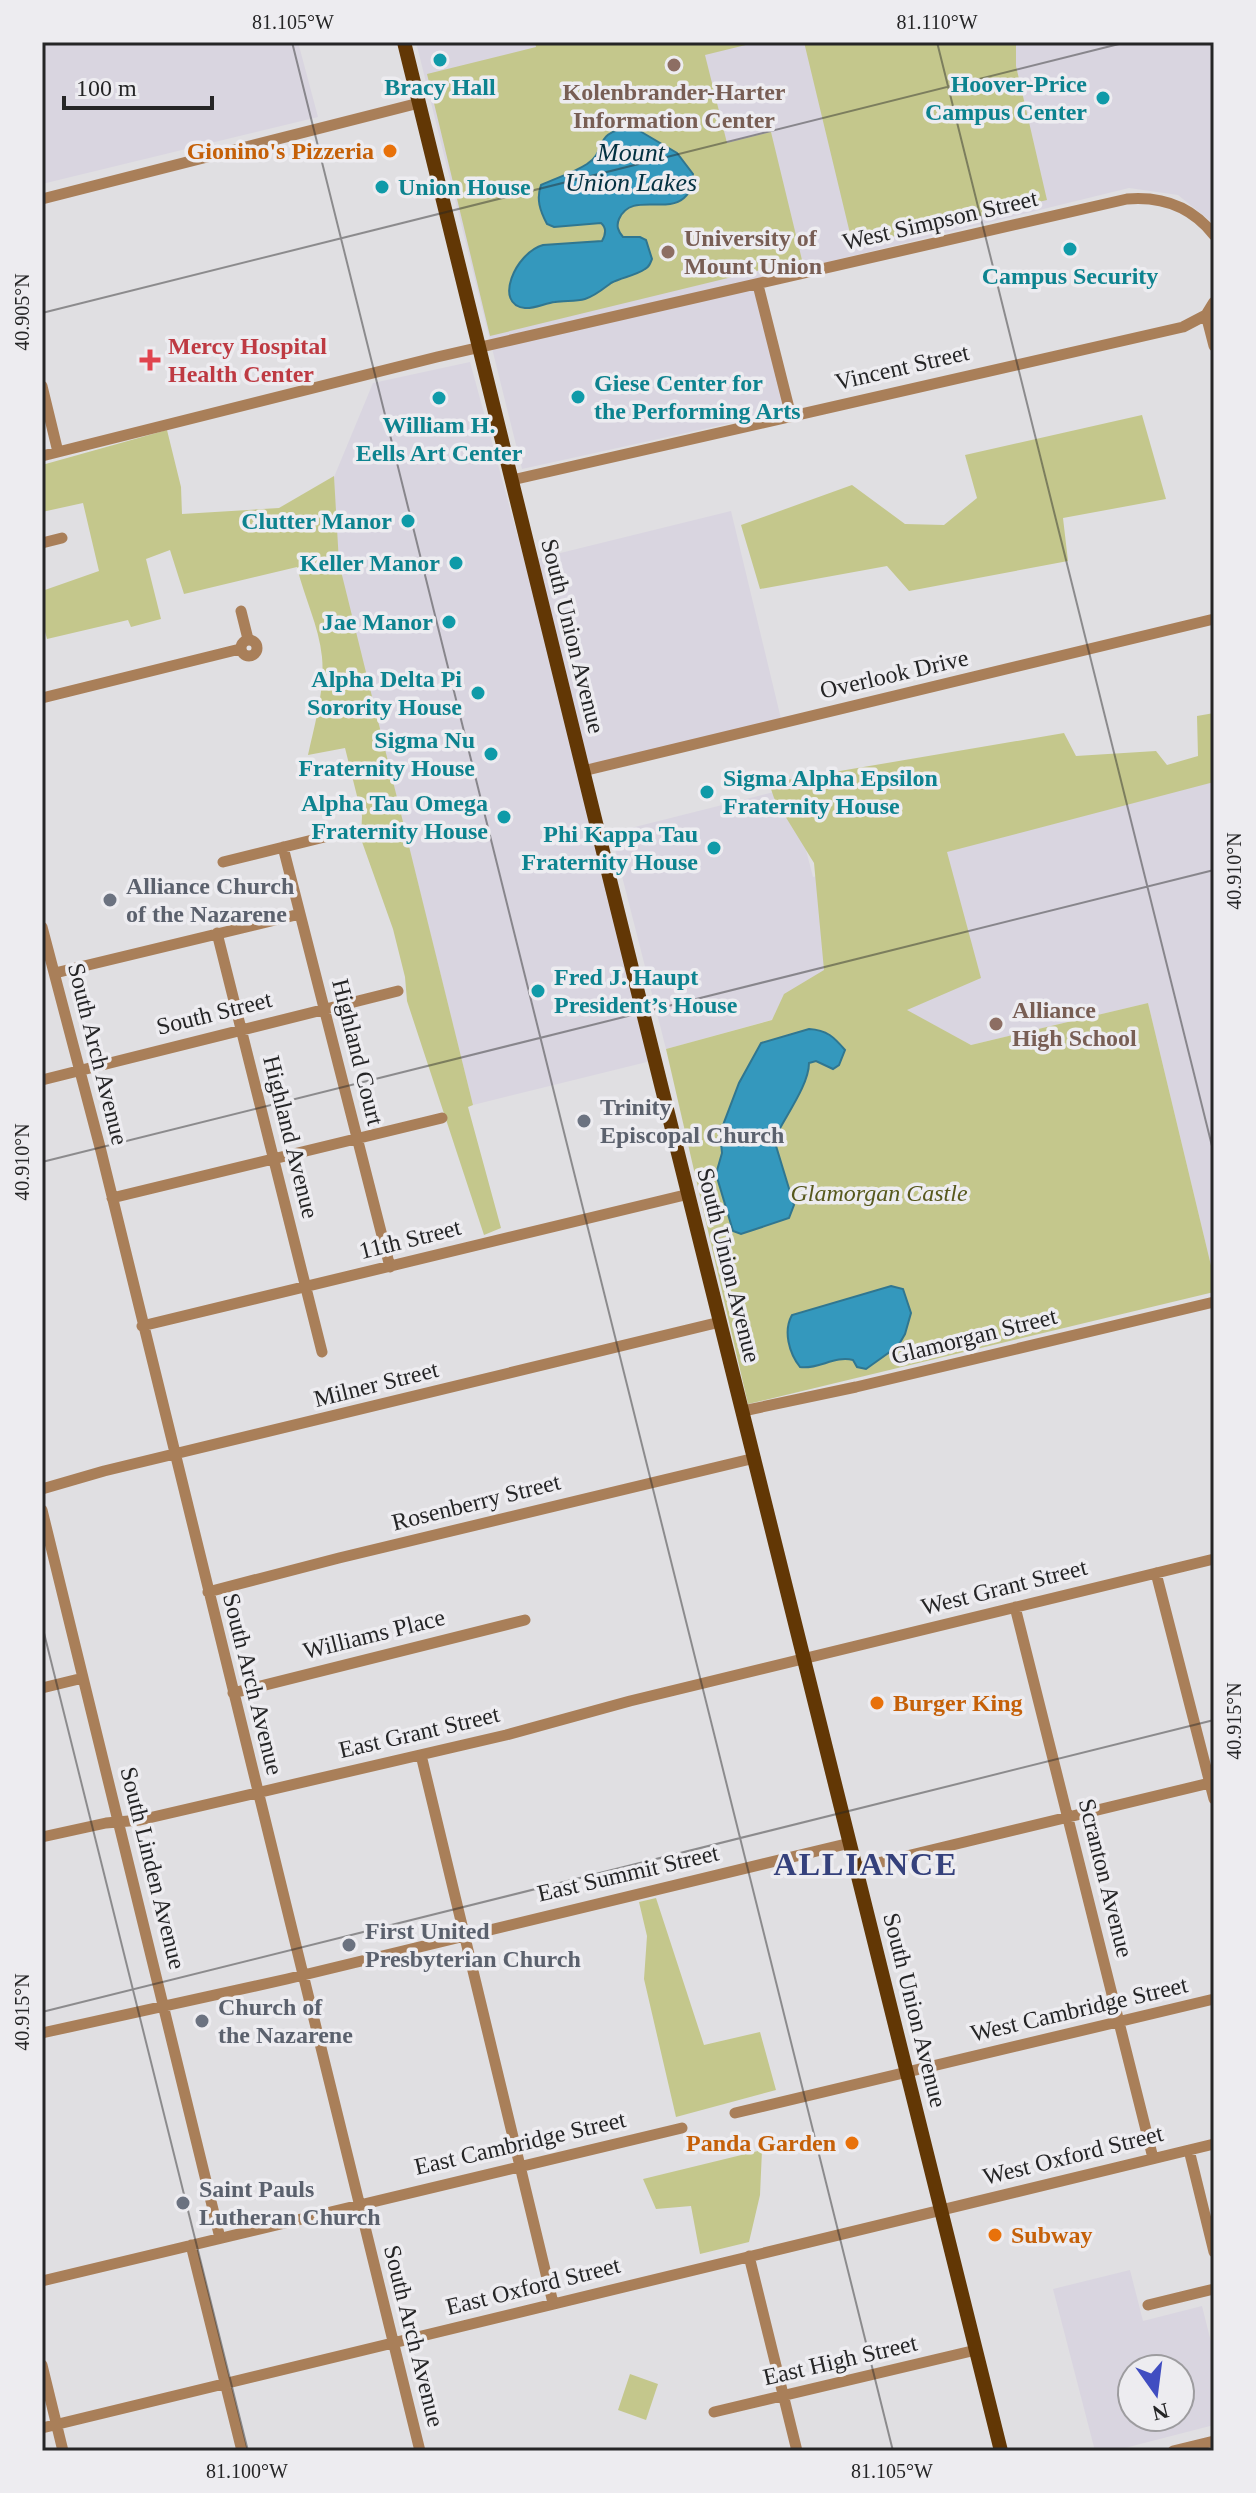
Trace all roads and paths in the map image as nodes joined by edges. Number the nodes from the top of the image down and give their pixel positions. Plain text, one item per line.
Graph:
1 (404, 42) edge
2 (419, 103) junction
3 (42, 199) edge
4 (1214, 235) edge
5 (758, 285) junction
6 (1214, 302) edge
7 (1206, 315) junction
8 (1214, 346) edge
9 (480, 348) junction
10 (42, 386) edge
11 (791, 416) junction
12 (58, 452) junction
13 (42, 456) edge
14 (512, 480) junction
15 (62, 538) dead end
16 (42, 543) edge
17 (241, 611) dead end
18 (1214, 619) edge
19 (42, 698) edge
20 (583, 771) junction
21 (353, 830) dead end
22 (283, 847) junction
23 (223, 862) dead end
24 (300, 914) junction
25 (42, 927) edge
26 (217, 933) junction
27 (55, 973) junction
28 (398, 991) dead end
29 (324, 1009) junction
30 (241, 1029) junction
31 (79, 1070) junction
32 (42, 1080) edge
33 (442, 1118) dead end
34 (357, 1139) junction
35 (273, 1159) junction
36 (689, 1194) junction
37 (112, 1198) junction
38 (390, 1267) junction
39 (305, 1287) junction
40 (1214, 1302) edge
41 (720, 1322) junction
42 (142, 1326) junction
43 (322, 1352) dead end
44 (743, 1411) junction
45 (174, 1456) junction
46 (755, 1458) junction
47 (42, 1489) edge
48 (42, 1510) edge
49 (1214, 1559) edge
50 (1156, 1573) junction
51 (208, 1592) junction
52 (1015, 1607) junction
53 (525, 1620) dead end
54 (804, 1658) junction
55 (83, 1678) junction
56 (42, 1688) edge
57 (233, 1693) junction
58 (421, 1755) junction
59 (1212, 1782) edge
60 (257, 1792) junction
61 (1214, 1799) edge
62 (1068, 1818) junction
63 (120, 1821) junction
64 (42, 1837) edge
65 (850, 1843) junction
66 (857, 1868) junction
67 (466, 1934) junction
68 (302, 1975) junction
69 (1214, 1999) edge
70 (164, 2005) junction
71 (1119, 2022) junction
72 (42, 2033) edge
73 (908, 2072) junction
74 (735, 2113) dead end
75 (682, 2128) dead end
76 (1214, 2144) edge
77 (1189, 2150) junction
78 (1153, 2158) junction
79 (520, 2165) junction
80 (358, 2204) junction
81 (942, 2210) junction
82 (220, 2238) junction
83 (191, 2245) junction
84 (1214, 2252) edge
85 (749, 2256) junction
86 (42, 2281) edge
87 (1214, 2289) edge
88 (553, 2303) junction
89 (1148, 2305) dead end
90 (392, 2342) junction
91 (976, 2350) junction
92 (42, 2365) edge
93 (225, 2382) junction
94 (783, 2396) junction
95 (714, 2412) dead end
96 (57, 2424) junction
97 (42, 2428) edge
98 (1214, 2441) edge
99 (63, 2451) edge
100 (242, 2451) edge
101 (420, 2451) edge
102 (797, 2451) edge
103 (1001, 2451) edge
104 (1173, 2451) edge

1 - 2 main road, South Union Avenue
2 - 3 street
2 - 9 main road, South Union Avenue
4 - 5 street, West Simpson Street
5 - 9 street, West Simpson Street
5 - 11 street
6 - 7 street
7 - 8 street
7 - 11 street, Vincent Street
9 - 12 street, West Simpson Street
9 - 14 main road, South Union Avenue
10 - 12 street
11 - 14 street, Vincent Street
12 - 13 street, West Simpson Street
14 - 20 main road, South Union Avenue
15 - 16 street
17 - 19 street
18 - 20 street, Overlook Drive
20 - 36 main road, South Union Avenue
21 - 22 street
22 - 23 street
22 - 24 street, Highland Court
24 - 26 street
24 - 29 street, Highland Court
25 - 27 street, South Arch Avenue
26 - 27 street
26 - 30 street, Highland Avenue
27 - 31 street, South Arch Avenue
28 - 29 street, South Street
29 - 30 street, South Street
29 - 34 street, Highland Court
30 - 31 street, South Street
30 - 35 street, Highland Avenue
31 - 32 street, South Street
31 - 37 street, South Arch Avenue
33 - 34 street
34 - 35 street
34 - 38 street, Highland Court
35 - 37 street
35 - 39 street, Highland Avenue
36 - 38 street, 11th Street
36 - 41 main road, South Union Avenue
37 - 42 street, South Arch Avenue
38 - 39 street, 11th Street
39 - 42 street, 11th Street
39 - 43 street, Highland Avenue
40 - 44 street, Glamorgan Street
41 - 44 main road, South Union Avenue
41 - 45 street, Milner Street
42 - 45 street, South Arch Avenue
44 - 46 main road, South Union Avenue
45 - 47 street, Milner Street
45 - 51 street, South Arch Avenue
46 - 51 street, Rosenberry Street
46 - 54 main road, South Union Avenue
48 - 55 street, South Linden Avenue
49 - 50 street, West Grant Street
50 - 52 street, West Grant Street
50 - 59 street
51 - 57 street, South Arch Avenue
52 - 54 street, West Grant Street
52 - 62 street, Scranton Avenue
53 - 57 street, Williams Place
54 - 58 street, East Grant Street
54 - 65 main road, South Union Avenue
55 - 56 street
55 - 63 street, South Linden Avenue
57 - 60 street, South Arch Avenue
58 - 60 street, East Grant Street
58 - 67 street
59 - 61 street
59 - 62 street
60 - 63 street, East Grant Street
60 - 68 street, South Arch Avenue
62 - 66 street
62 - 71 street, Scranton Avenue
63 - 64 street, East Grant Street
63 - 70 street, South Linden Avenue
65 - 66 main road, South Union Avenue
65 - 67 street, East Summit Street
66 - 73 main road, South Union Avenue
67 - 68 street, East Summit Street
67 - 79 street
68 - 70 street, East Summit Street
68 - 80 street, South Arch Avenue
69 - 71 street, West Cambridge Street
70 - 72 street, East Summit Street
70 - 82 street, South Linden Avenue
71 - 73 street, West Cambridge Street
71 - 78 street, Scranton Avenue
73 - 74 street
73 - 81 main road, South Union Avenue
75 - 79 street, East Cambridge Street
76 - 77 street, West Oxford Street
77 - 78 street, West Oxford Street
77 - 84 street
78 - 81 street, West Oxford Street
79 - 80 street, East Cambridge Street
79 - 88 street
80 - 82 street, East Cambridge Street
80 - 90 street, South Arch Avenue
81 - 85 street, East Oxford Street
81 - 91 main road, South Union Avenue
82 - 83 street, East Cambridge Street
83 - 86 street, East Cambridge Street
83 - 93 street
85 - 88 street, East Oxford Street
85 - 94 street
87 - 89 street
88 - 90 street, East Oxford Street
90 - 93 street, East Oxford Street
90 - 101 street, South Arch Avenue
91 - 94 street, East High Street
91 - 103 main road, South Union Avenue
92 - 96 street
93 - 96 street, East Oxford Street
93 - 100 street
94 - 95 street, East High Street
94 - 102 street
96 - 97 street, East Oxford Street
96 - 99 street
98 - 104 street

